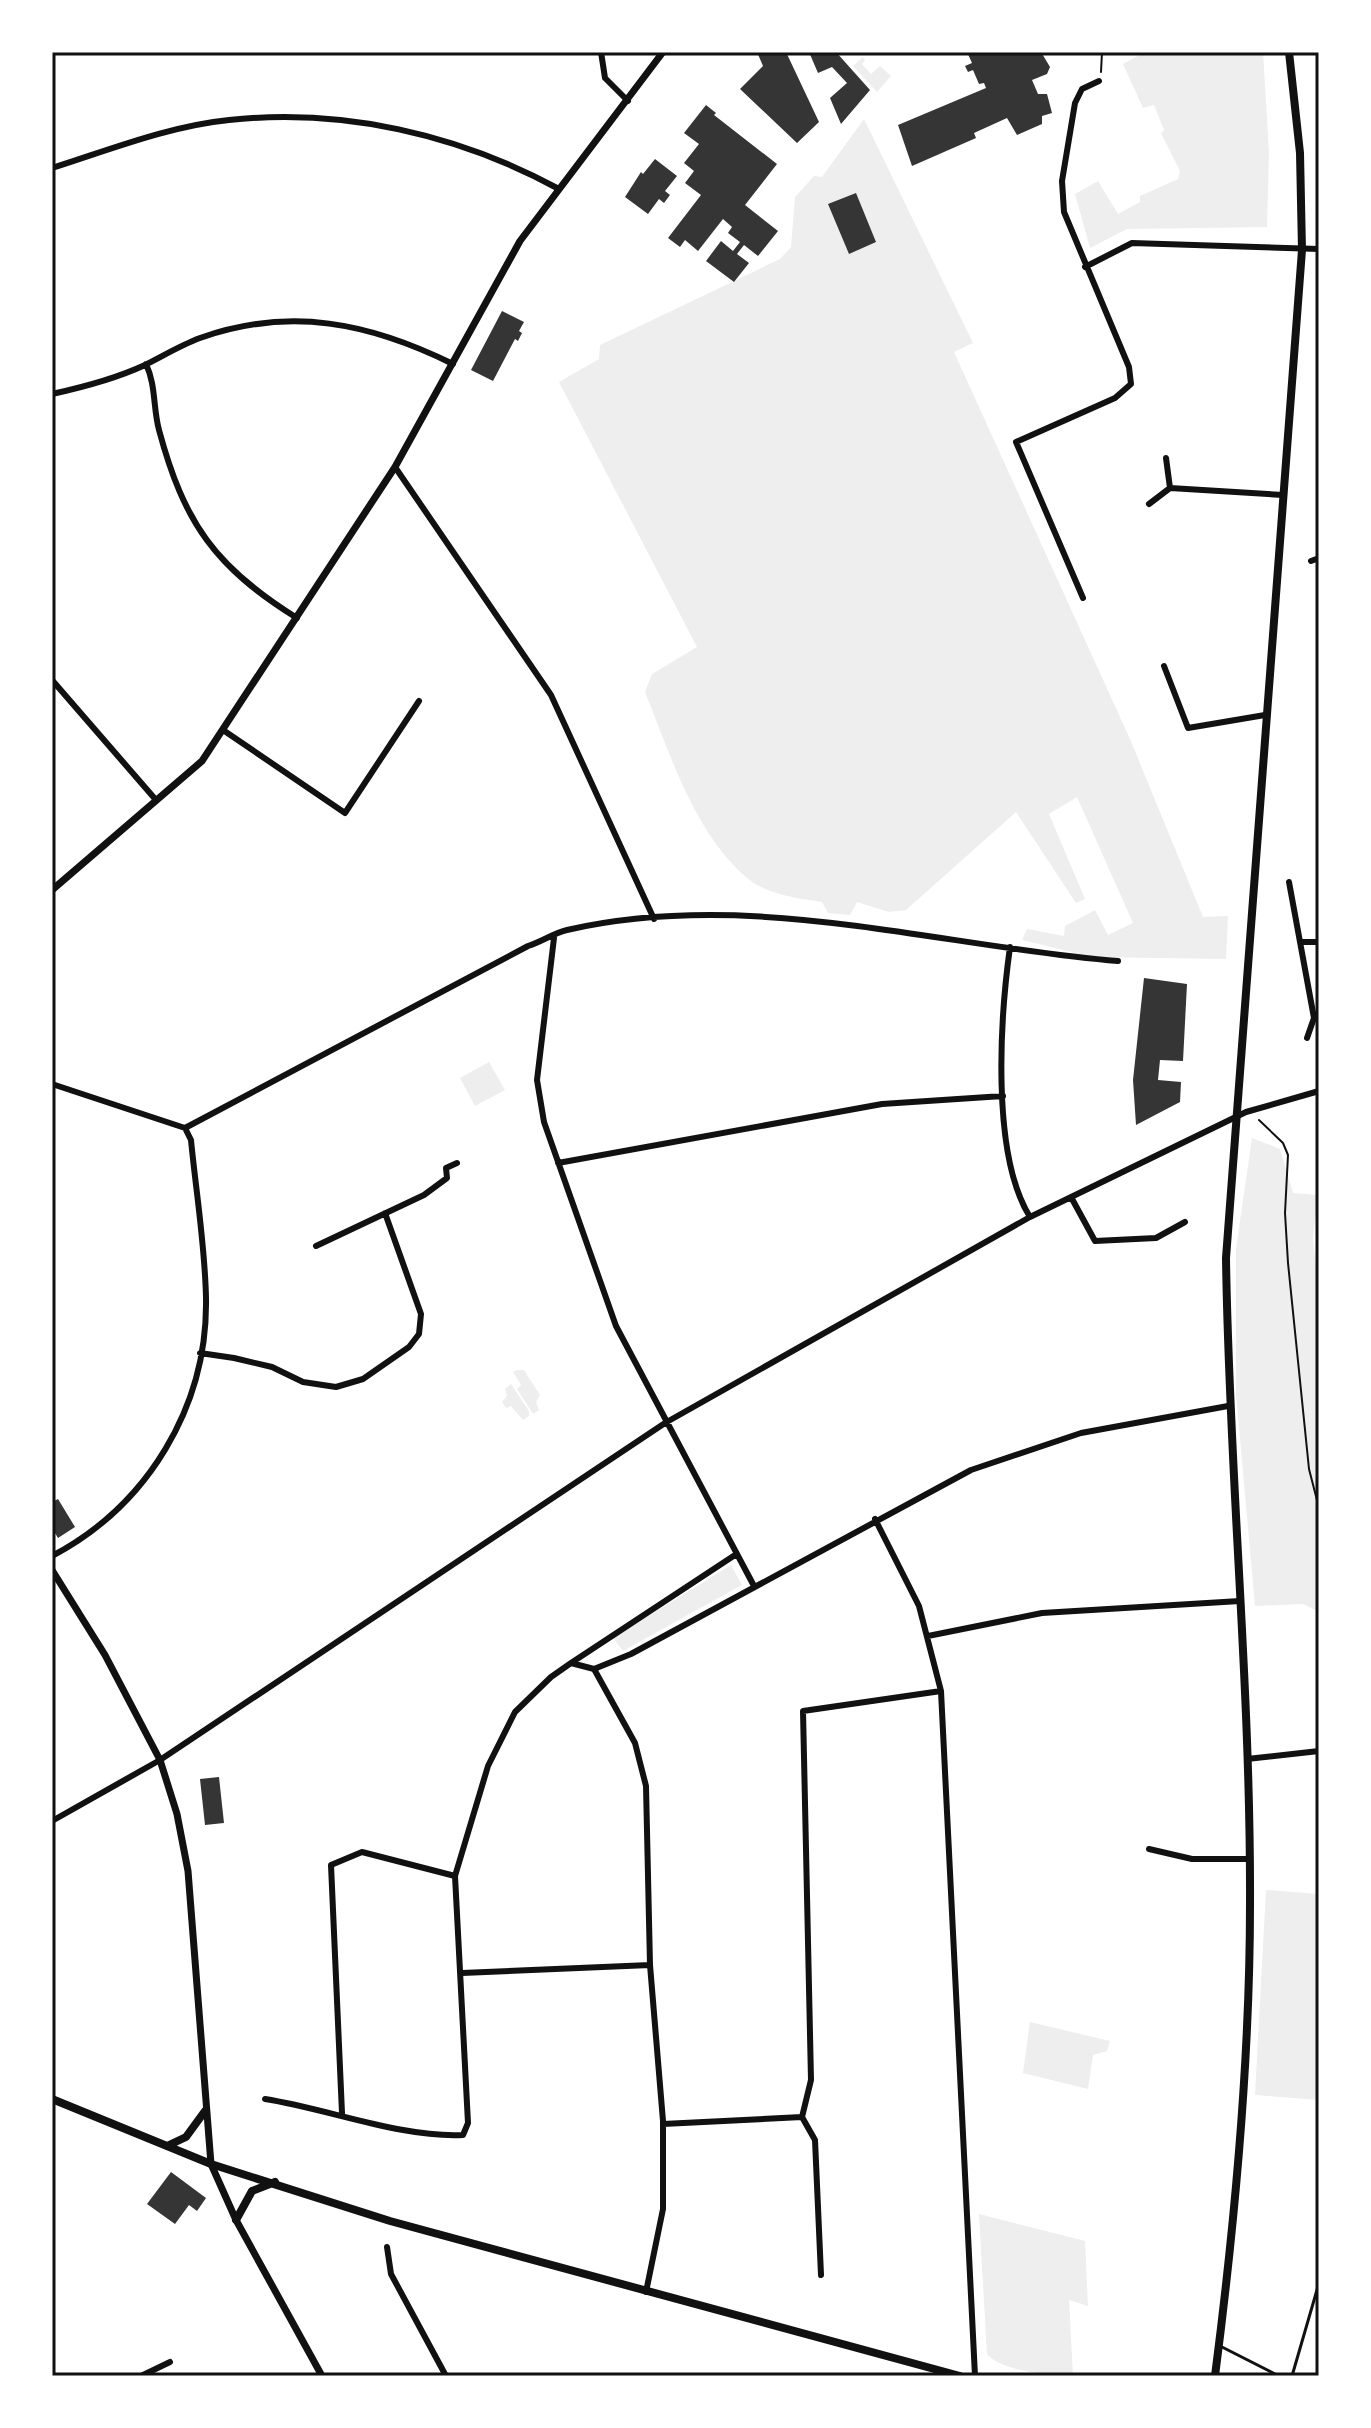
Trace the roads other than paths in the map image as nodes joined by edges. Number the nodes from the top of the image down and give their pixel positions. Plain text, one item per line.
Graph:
1 (601, 52) edge
2 (663, 52) edge
3 (1289, 52) edge
4 (1099, 81) road end
5 (628, 101) junction
6 (52, 168) edge
7 (559, 189) junction
8 (1319, 249) edge
9 (1302, 250) junction
10 (1085, 267) junction
11 (146, 364) junction
12 (453, 364) junction
13 (52, 394) edge
14 (1166, 458) dead end
15 (395, 467) junction
16 (1170, 488) junction
17 (1283, 495) junction
18 (1149, 504) dead end
19 (1319, 558) edge
20 (1311, 561) dead end
21 (1083, 598) dead end
22 (297, 618) junction
23 (1164, 666) dead end
24 (52, 680) edge
25 (419, 701) dead end
26 (1265, 715) junction
27 (223, 730) junction
28 (156, 800) junction
29 (1289, 882) dead end
30 (52, 890) edge
31 (654, 919) junction
32 (554, 938) junction
33 (1301, 942) junction
34 (1319, 942) edge
35 (1010, 947) junction
36 (1118, 961) dead end
37 (1307, 1038) dead end
38 (52, 1084) edge
39 (1319, 1091) edge
40 (1003, 1096) junction
41 (1235, 1118) junction
42 (185, 1128) junction
43 (457, 1163) dead end
44 (558, 1163) junction
45 (1071, 1197) junction
46 (385, 1213) junction
47 (1030, 1217) junction
48 (1185, 1222) dead end
49 (316, 1246) dead end
50 (200, 1353) junction
51 (1228, 1406) junction
52 (665, 1423) junction
53 (875, 1519) junction
54 (735, 1555) junction
55 (52, 1556) edge
56 (52, 1570) edge
57 (754, 1586) junction
58 (1240, 1601) junction
59 (928, 1636) junction
60 (571, 1663) junction
61 (594, 1669) junction
62 (941, 1691) junction
63 (1319, 1751) edge
64 (1247, 1759) junction
65 (160, 1760) junction
66 (52, 1821) edge
67 (1149, 1849) dead end
68 (1249, 1859) junction
69 (455, 1876) junction
70 (650, 1965) junction
71 (462, 1973) junction
72 (52, 2099) edge
73 (265, 2099) dead end
74 (205, 2111) junction
75 (342, 2113) junction
76 (802, 2117) junction
77 (663, 2124) junction
78 (167, 2146) junction
79 (211, 2164) junction
80 (275, 2182) junction
81 (236, 2220) junction
82 (387, 2247) dead end
83 (821, 2275) dead end
84 (1319, 2283) edge
85 (646, 2292) junction
86 (1219, 2346) junction
87 (170, 2362) dead end
88 (141, 2376) edge
89 (322, 2376) edge
90 (446, 2376) edge
91 (960, 2376) edge
92 (975, 2376) edge
93 (1215, 2376) edge
94 (1279, 2376) edge
95 (1292, 2376) edge

1 - 5 street
2 - 5 street
3 - 9 main road
4 - 10 street
5 - 7 street
6 - 7 street
7 - 12 street
8 - 9 street
9 - 10 street
9 - 17 main road
10 - 21 street
11 - 12 street
11 - 13 street
11 - 22 street
12 - 15 street
14 - 16 street
15 - 22 street
15 - 31 street
16 - 17 street
16 - 18 street
17 - 26 main road
19 - 20 street
22 - 27 street
23 - 26 street
24 - 28 street
25 - 27 street
26 - 41 main road
27 - 28 street
28 - 30 street
29 - 33 street
31 - 32 street
31 - 35 street
32 - 42 street
32 - 44 street
33 - 34 street
33 - 37 street
35 - 36 street
35 - 40 street
38 - 42 street
39 - 41 street
40 - 44 street
40 - 47 street
41 - 45 street
41 - 51 main road
42 - 50 street
43 - 46 street
44 - 52 street
45 - 47 street
45 - 48 street
46 - 49 street
46 - 50 street
47 - 52 street
50 - 55 street
51 - 53 street
51 - 58 main road
52 - 54 street
52 - 65 street
53 - 57 street
53 - 59 street
54 - 57 street
54 - 60 street
56 - 65 street
57 - 61 street
58 - 59 street
58 - 64 main road
59 - 62 street
60 - 61 street
60 - 69 street
61 - 70 street
62 - 76 street
62 - 92 street
63 - 64 street
64 - 68 main road
65 - 66 street
65 - 74 street
67 - 68 street
68 - 86 main road
69 - 71 street
69 - 75 street
70 - 71 street
70 - 77 street
71 - 75 street
72 - 78 main road
73 - 75 street
74 - 78 main road
74 - 79 street
76 - 77 street
76 - 83 street
77 - 85 street
78 - 79 main road
79 - 80 main road
79 - 81 street
80 - 81 main road
80 - 85 main road
81 - 89 street
82 - 90 street
84 - 95 lane
85 - 91 main road
86 - 93 main road
86 - 94 lane
87 - 88 street

